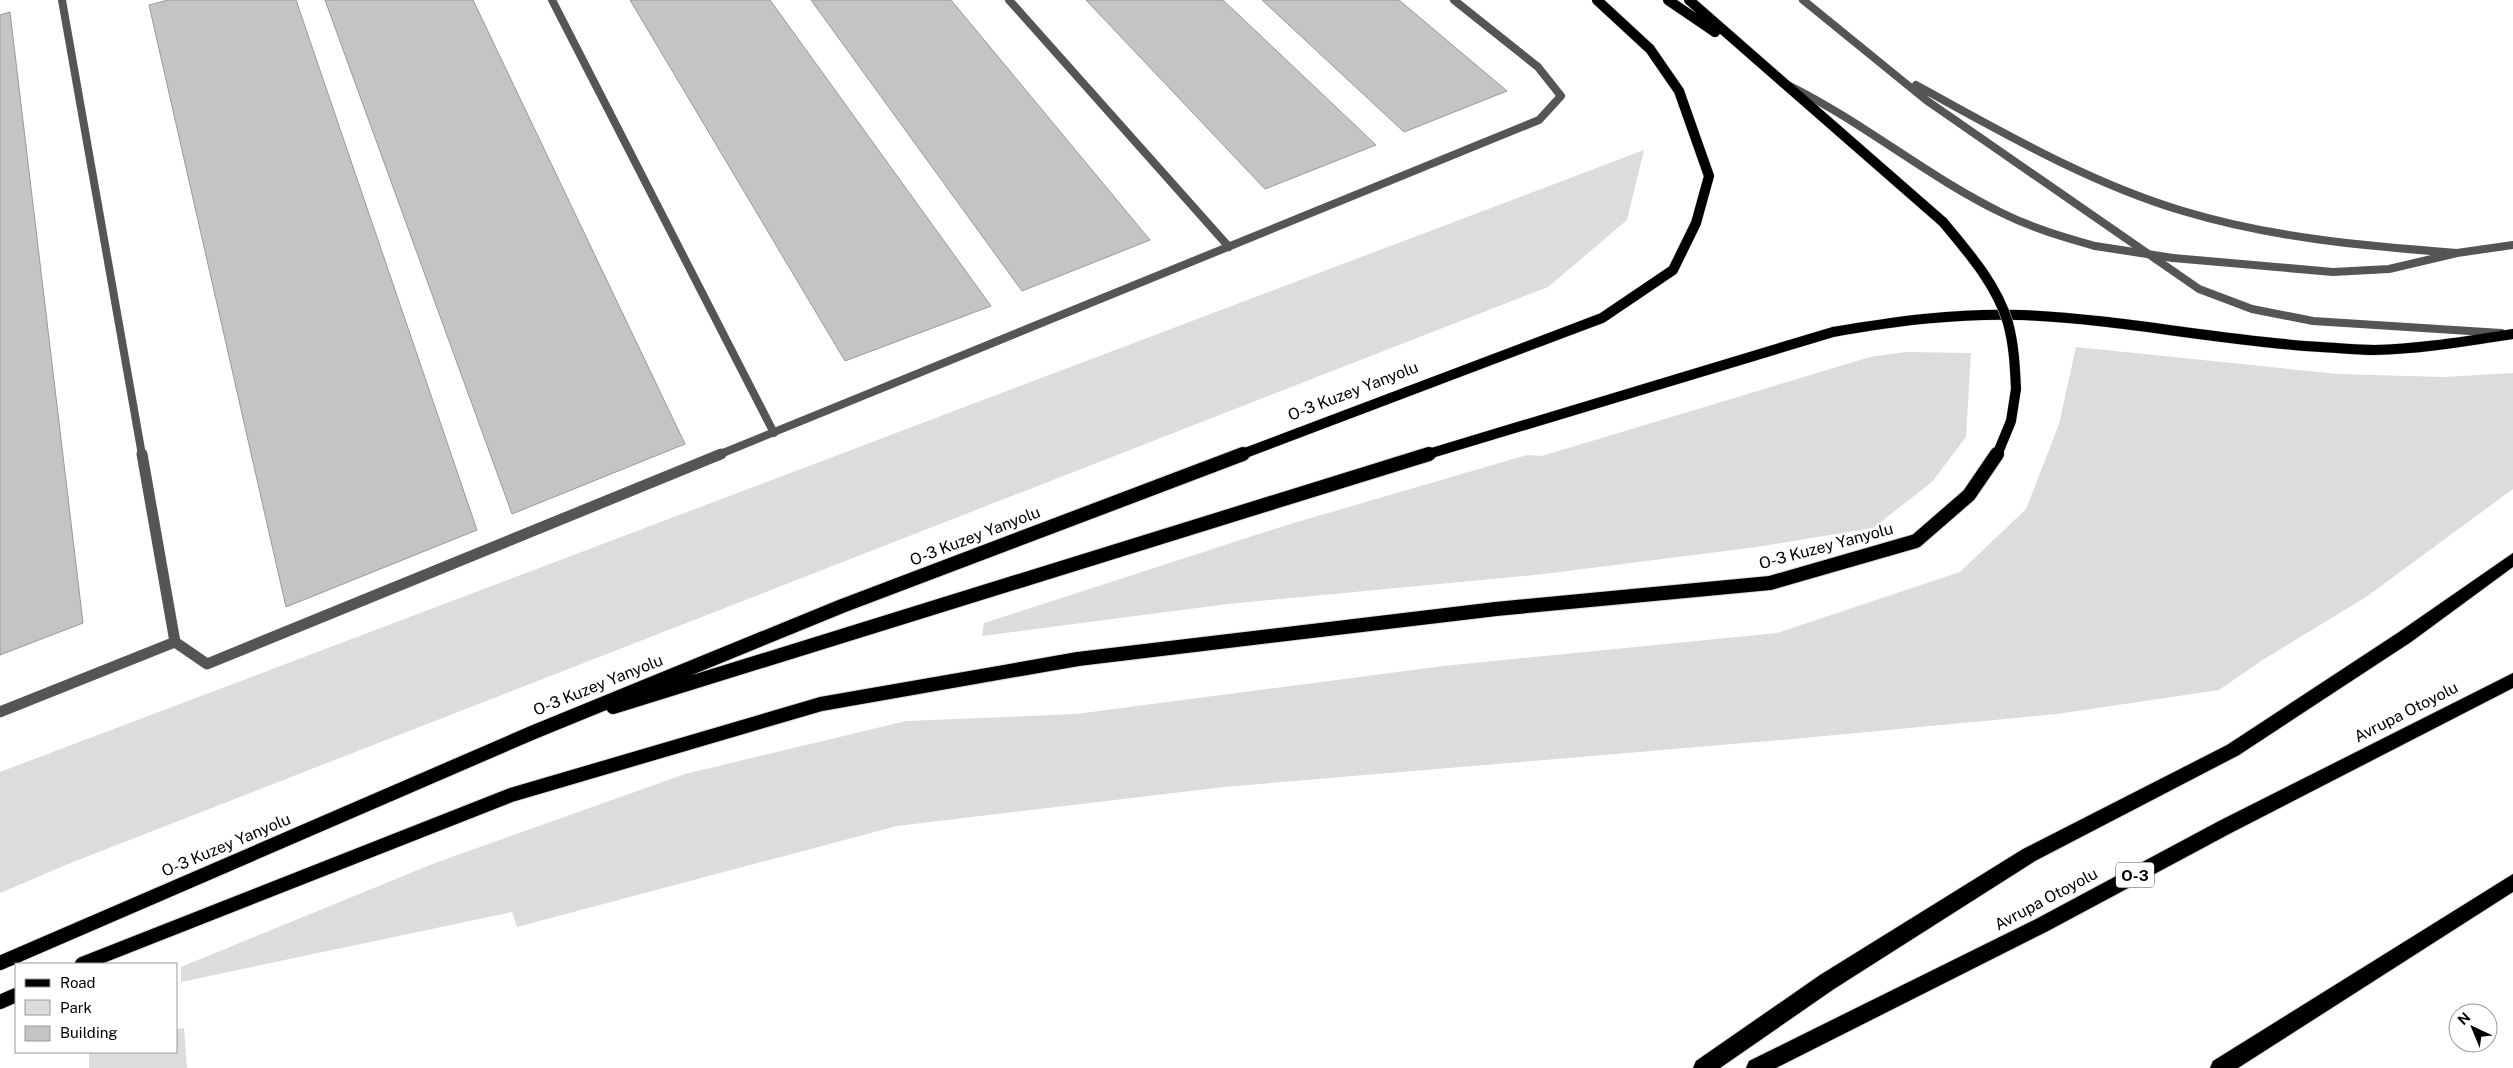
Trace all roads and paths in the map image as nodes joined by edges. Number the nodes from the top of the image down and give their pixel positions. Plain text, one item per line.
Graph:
1 (62, 0) edge
2 (552, 0) edge
3 (1009, 0) edge
4 (1454, 0) edge
5 (1597, 0) edge
6 (1668, 0) edge
7 (1689, 0) edge
8 (1803, 0) edge
9 (1746, 53) junction
10 (1895, 74) junction
11 (1787, 85) junction
12 (2513, 245) edge
13 (1229, 247) junction
14 (2457, 253) junction
15 (2513, 334) edge
16 (774, 432) junction
17 (2513, 559) edge
18 (175, 642) junction
19 (2513, 680) edge
20 (0, 712) edge
21 (534, 732) junction
22 (2513, 882) edge
23 (0, 963) edge
24 (85, 963) edge
25 (15, 995) edge
26 (0, 1002) edge
27 (1702, 1068) edge
28 (1756, 1068) edge
29 (2220, 1068) edge

1 - 18 lane
2 - 16 lane
3 - 13 lane
4 - 13 lane
5 - 21 main road, O-3 Kuzey Yanyolu
6 - 9 main road
7 - 9 main road
8 - 10 lane
9 - 11 main road, O-3 Kuzey Yanyolu
10 - 14 lane
10 - 15 lane
11 - 14 lane, bridge
11 - 24 main road, O-3 Kuzey Yanyolu, bridge
12 - 14 lane
13 - 16 lane
15 - 21 main road
16 - 18 lane
17 - 27 highway
18 - 20 lane
19 - 28 highway, Avrupa Otoyolu / O-3
21 - 23 main road, O-3 Kuzey Yanyolu
22 - 29 highway
25 - 26 main road

